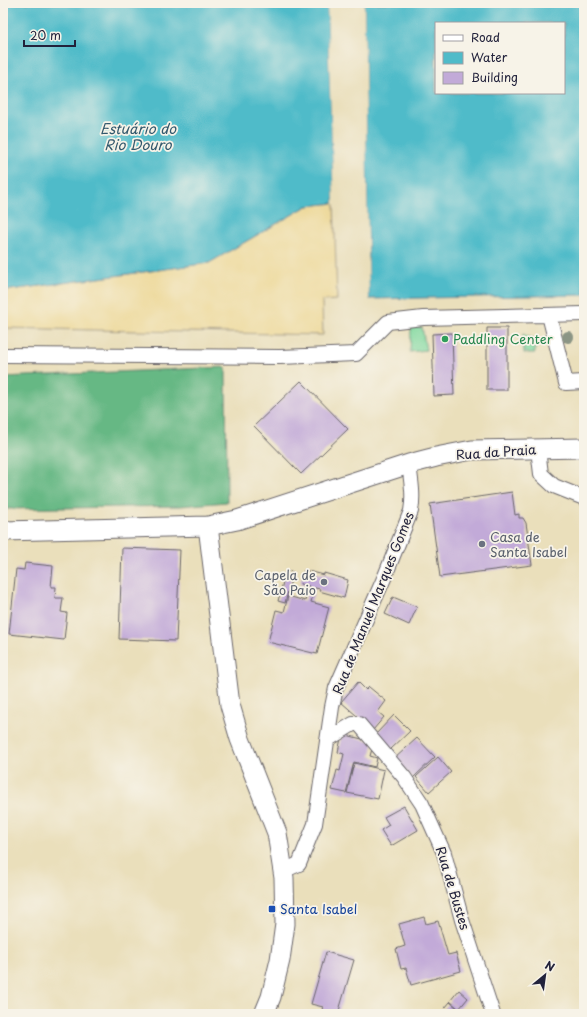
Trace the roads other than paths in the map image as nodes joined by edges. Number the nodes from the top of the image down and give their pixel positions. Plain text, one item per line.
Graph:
1 (584, 314) edge
2 (549, 315) junction
3 (3, 355) edge
4 (584, 382) edge
5 (584, 448) edge
6 (538, 449) junction
7 (409, 464) junction
8 (584, 498) edge
9 (208, 526) junction
10 (3, 531) edge
11 (327, 740) junction
12 (283, 871) junction
13 (264, 1014) edge
14 (493, 1014) edge

1 - 2 street
2 - 3 street
2 - 4 street
5 - 6 main road, Rua da Praia
6 - 7 main road, Rua da Praia
6 - 8 street
7 - 9 main road, Rua da Praia
7 - 11 street, Rua de Manuel Marques Gomes
9 - 10 main road, Rua da Praia
9 - 12 main road
11 - 12 street, Rua de Manuel Marques Gomes
11 - 14 street, Rua de Bustes
12 - 13 main road

